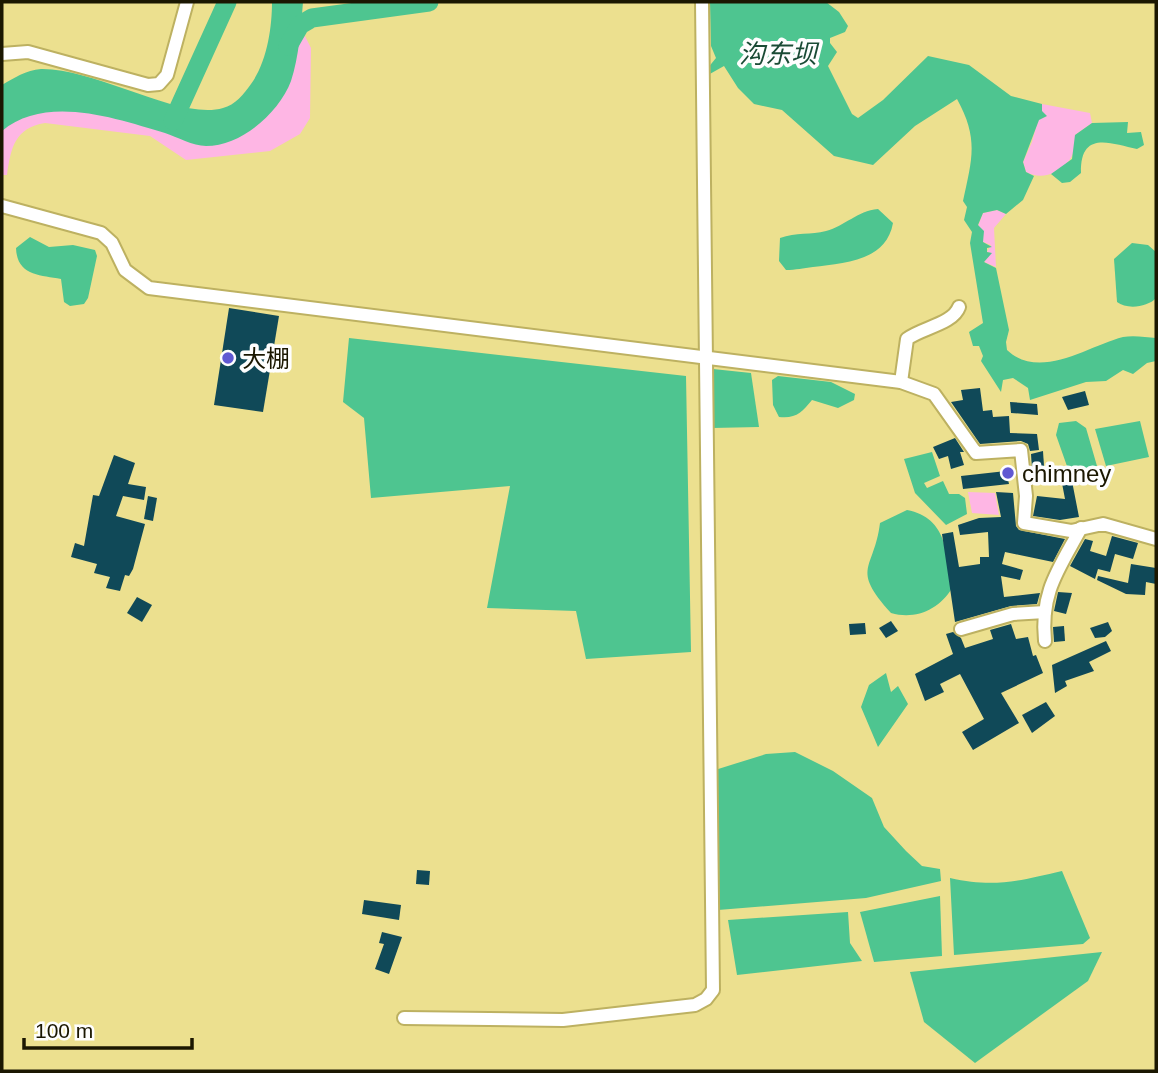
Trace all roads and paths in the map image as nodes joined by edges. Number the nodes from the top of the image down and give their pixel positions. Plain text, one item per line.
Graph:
1 (187, 2) edge
2 (702, 2) edge
3 (2, 54) edge
4 (2, 206) edge
5 (959, 307) dead end
6 (706, 356) junction
7 (901, 382) junction
8 (1081, 528) junction
9 (1156, 539) edge
10 (1045, 612) junction
11 (961, 629) dead end
12 (1045, 641) dead end
13 (404, 1018) dead end

1 - 3 street
2 - 6 street
4 - 6 street
5 - 7 street
6 - 7 street
6 - 13 street
7 - 8 street
8 - 9 street
8 - 10 street
10 - 11 street
10 - 12 street

